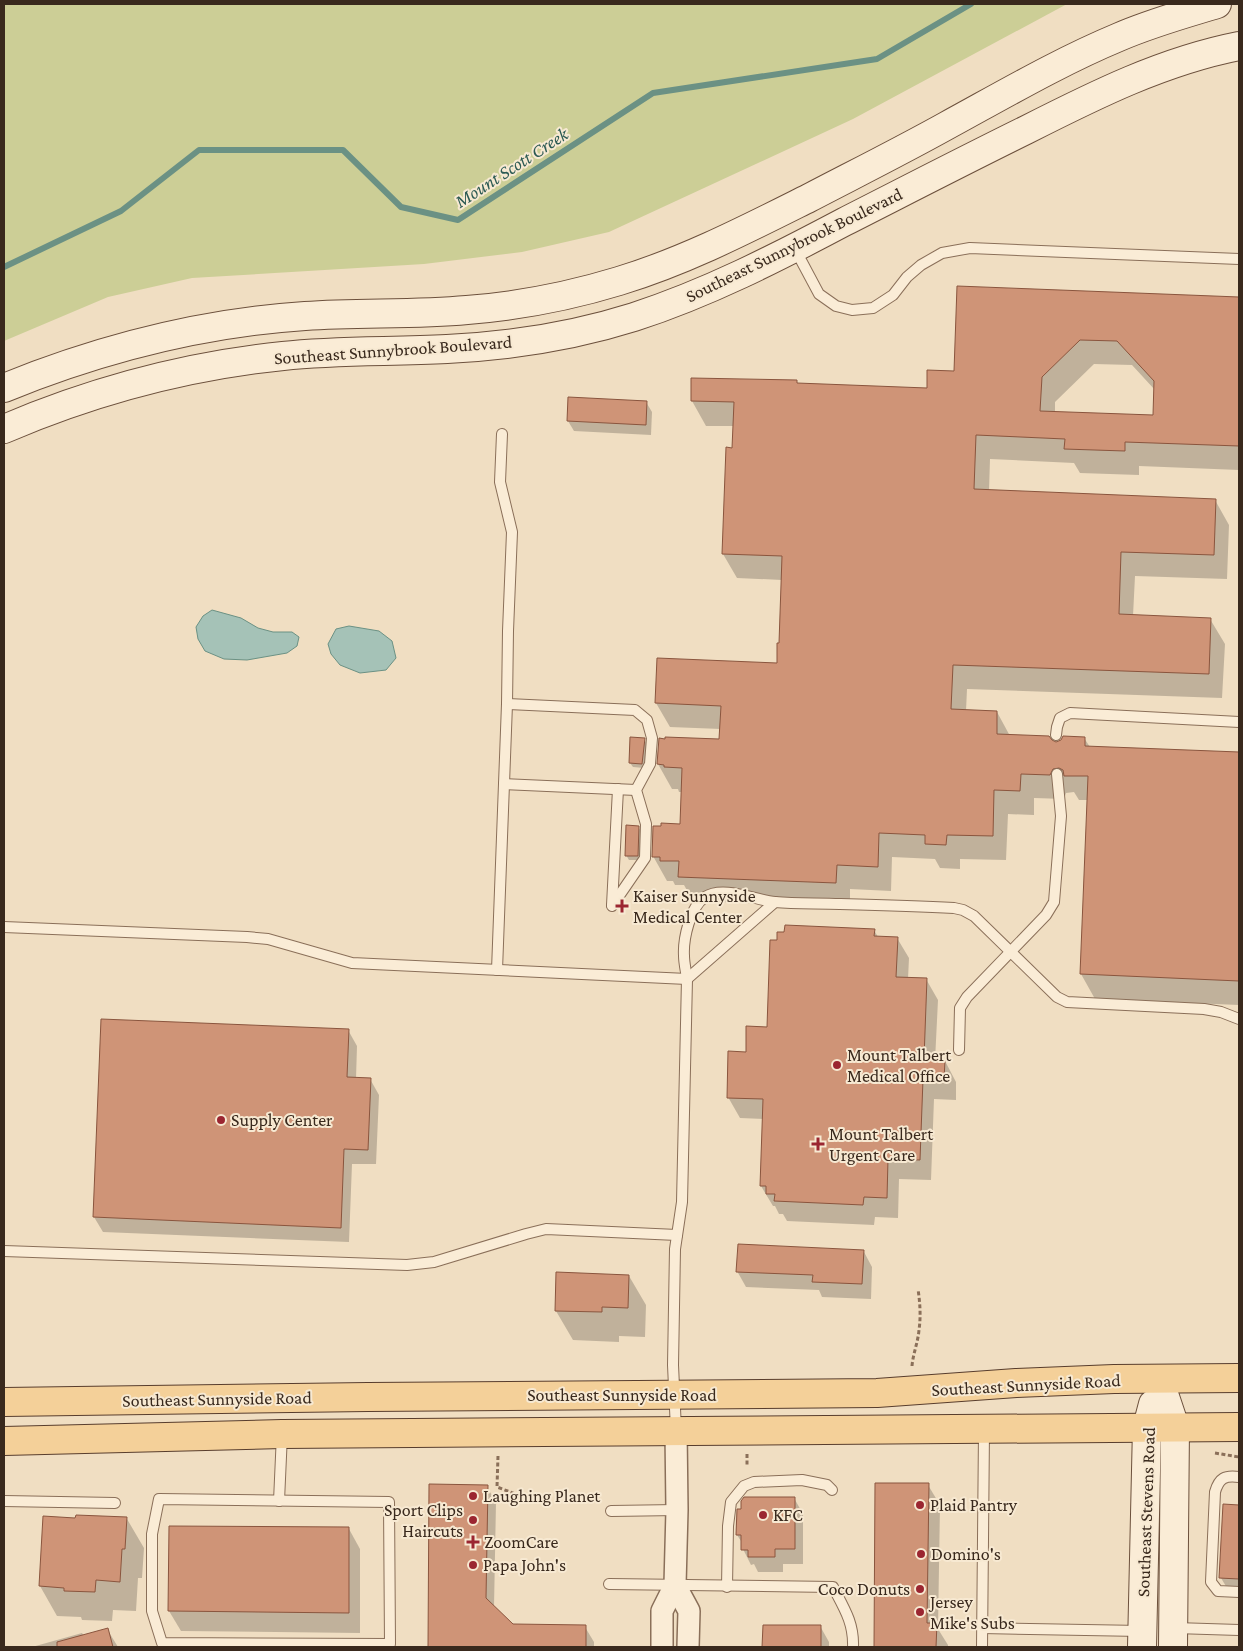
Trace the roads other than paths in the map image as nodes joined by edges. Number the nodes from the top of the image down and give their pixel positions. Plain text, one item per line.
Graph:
1 (1217, 4) edge
2 (1239, 46) edge
3 (967, 115) junction
4 (794, 248) junction
5 (1239, 259) edge
6 (4, 388) edge
7 (4, 429) edge
8 (502, 434) dead end
9 (507, 704) junction
10 (1239, 722) edge
11 (1056, 735) dead end
12 (1057, 774) dead end
13 (504, 784) junction
14 (618, 789) junction
15 (636, 790) junction
16 (775, 902) junction
17 (4, 927) edge
18 (1011, 952) junction
19 (497, 970) junction
20 (687, 979) junction
21 (1239, 1019) edge
22 (959, 1050) dead end
23 (677, 1235) junction
24 (4, 1251) edge
25 (1239, 1378) edge
26 (1159, 1379) junction
27 (674, 1395) junction
28 (368, 1397) junction
29 (95, 1401) junction
30 (4, 1402) edge
31 (1147, 1427) junction
32 (1176, 1427) junction
33 (1239, 1427) edge
34 (984, 1429) junction
35 (676, 1431) junction
36 (4, 1434) edge
37 (282, 1434) junction
38 (4, 1440) edge
39 (1239, 1477) edge
40 (832, 1490) dead end
41 (4, 1501) edge
42 (279, 1501) junction
43 (115, 1503) dead end
44 (677, 1510) junction
45 (611, 1511) dead end
46 (609, 1584) dead end
47 (675, 1585) junction
48 (727, 1587) junction
49 (1239, 1592) edge
50 (982, 1628) junction
51 (1239, 1630) edge
52 (1173, 1638) edge
53 (1143, 1639) edge
54 (662, 1647) edge
55 (688, 1647) edge
56 (853, 1647) edge
57 (982, 1647) edge

1 - 3 main road, Southeast Sunnybrook Boulevard
2 - 4 main road, Southeast Sunnybrook Boulevard
3 - 4 main road
3 - 6 main road, Southeast Sunnybrook Boulevard
4 - 5 lane
4 - 7 main road, Southeast Sunnybrook Boulevard
8 - 9 lane
9 - 13 lane
9 - 15 lane
10 - 11 lane
12 - 18 lane
13 - 14 lane
13 - 19 lane
14 - 15 lane
14 - 15 lane
16 - 18 lane
16 - 20 lane
16 - 20 lane
17 - 19 lane
18 - 21 lane
18 - 22 lane
19 - 20 lane
20 - 23 lane
23 - 24 lane
23 - 27 lane
25 - 26 main road, Southeast Sunnyside Road
26 - 27 main road, Southeast Sunnyside Road
26 - 31 main road, Southeast Stevens Road
26 - 32 main road, Southeast Stevens Road
27 - 28 main road, Southeast Sunnyside Road
27 - 35 lane
28 - 29 main road, Southeast Sunnyside Road
28 - 37 main road
29 - 30 main road, Southeast Sunnyside Road
29 - 36 main road
31 - 32 main road, Southeast Sunnyside Road
31 - 34 main road, Southeast Sunnyside Road
31 - 53 main road, Southeast Stevens Road
32 - 33 main road, Southeast Sunnyside Road
32 - 52 main road, Southeast Stevens Road
34 - 35 main road, Southeast Sunnyside Road
34 - 50 lane
35 - 37 main road, Southeast Sunnyside Road
35 - 44 street
37 - 38 main road, Southeast Sunnyside Road
37 - 42 lane
39 - 49 lane
40 - 48 lane
41 - 43 lane
42 - 42 lane
44 - 45 lane
44 - 47 street
46 - 47 lane
47 - 48 lane
47 - 54 street
47 - 55 street
48 - 56 lane
50 - 53 lane
50 - 57 lane
51 - 52 lane

